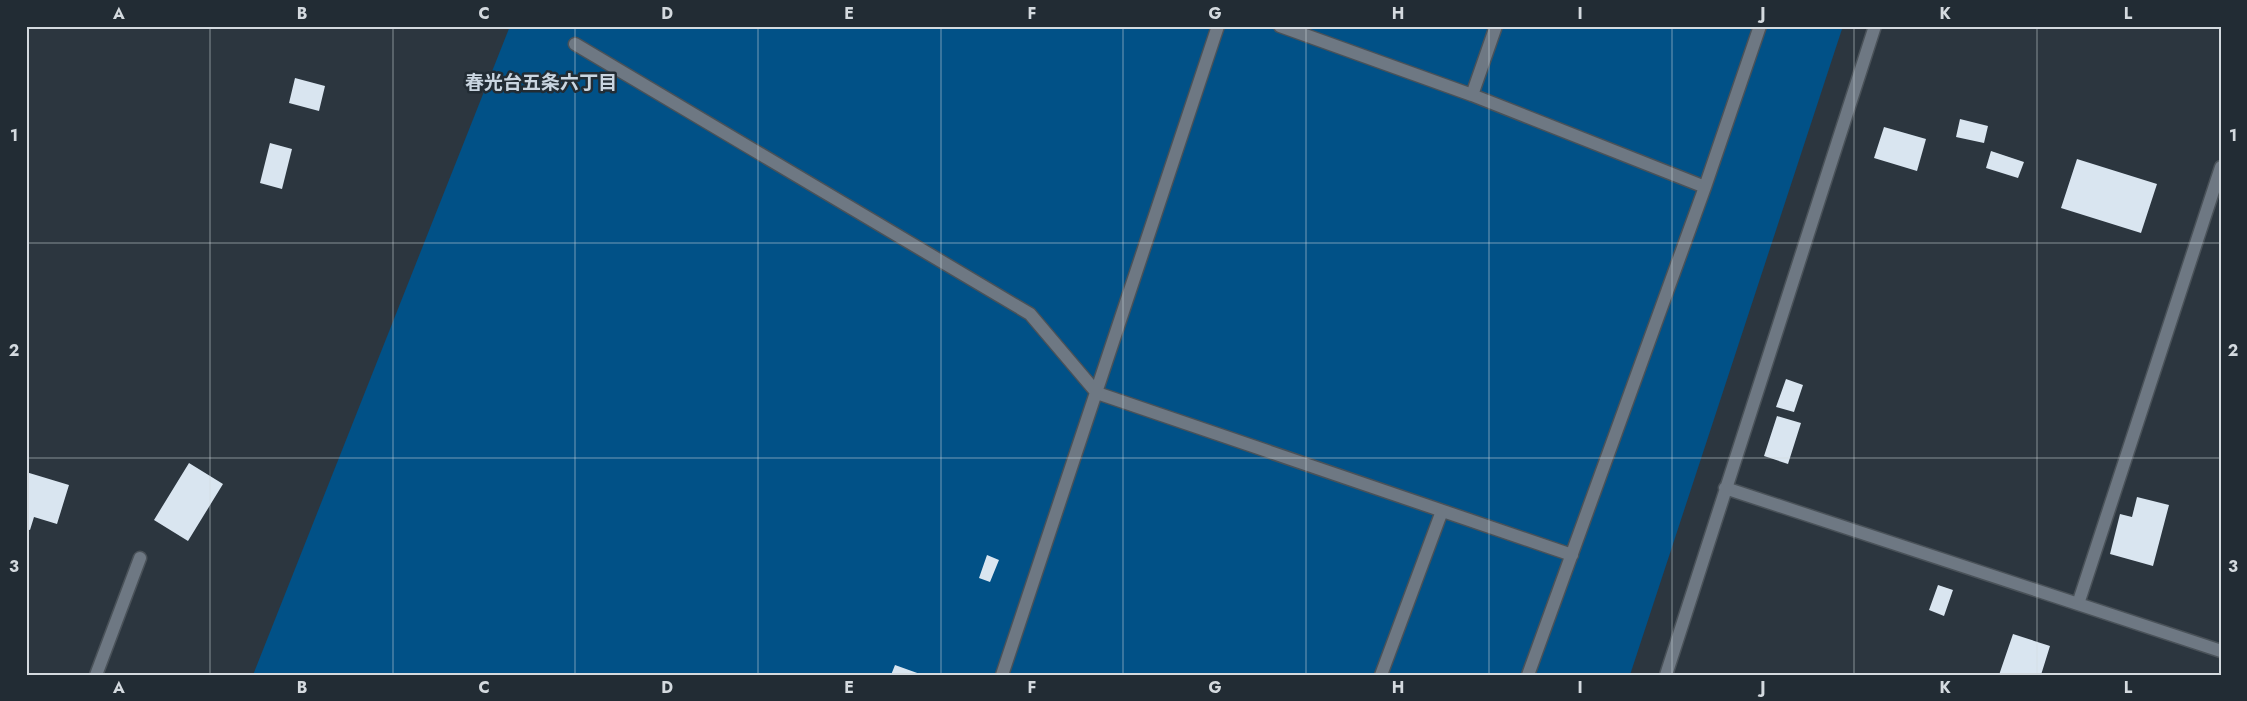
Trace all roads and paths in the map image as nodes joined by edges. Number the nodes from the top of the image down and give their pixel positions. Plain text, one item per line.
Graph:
1 (1218, 26) edge
2 (1280, 26) edge
3 (1496, 26) edge
4 (1760, 26) edge
5 (1875, 26) edge
6 (575, 44) dead end
7 (1472, 95) junction
8 (2221, 168) edge
9 (1705, 187) junction
10 (1097, 393) junction
11 (1725, 488) junction
12 (1442, 511) junction
13 (1572, 555) junction
14 (140, 558) dead end
15 (2078, 604) junction
16 (2221, 651) edge
17 (96, 675) edge
18 (1002, 675) edge
19 (1381, 675) edge
20 (1528, 675) edge
21 (1666, 675) edge

1 - 10 street
2 - 7 street
3 - 7 street
4 - 9 street
5 - 11 street
6 - 10 street
7 - 9 street
8 - 15 street
9 - 13 street
10 - 12 street
10 - 18 street
11 - 15 street
11 - 21 street
12 - 13 street
12 - 19 street
13 - 20 street
14 - 17 street
15 - 16 street

